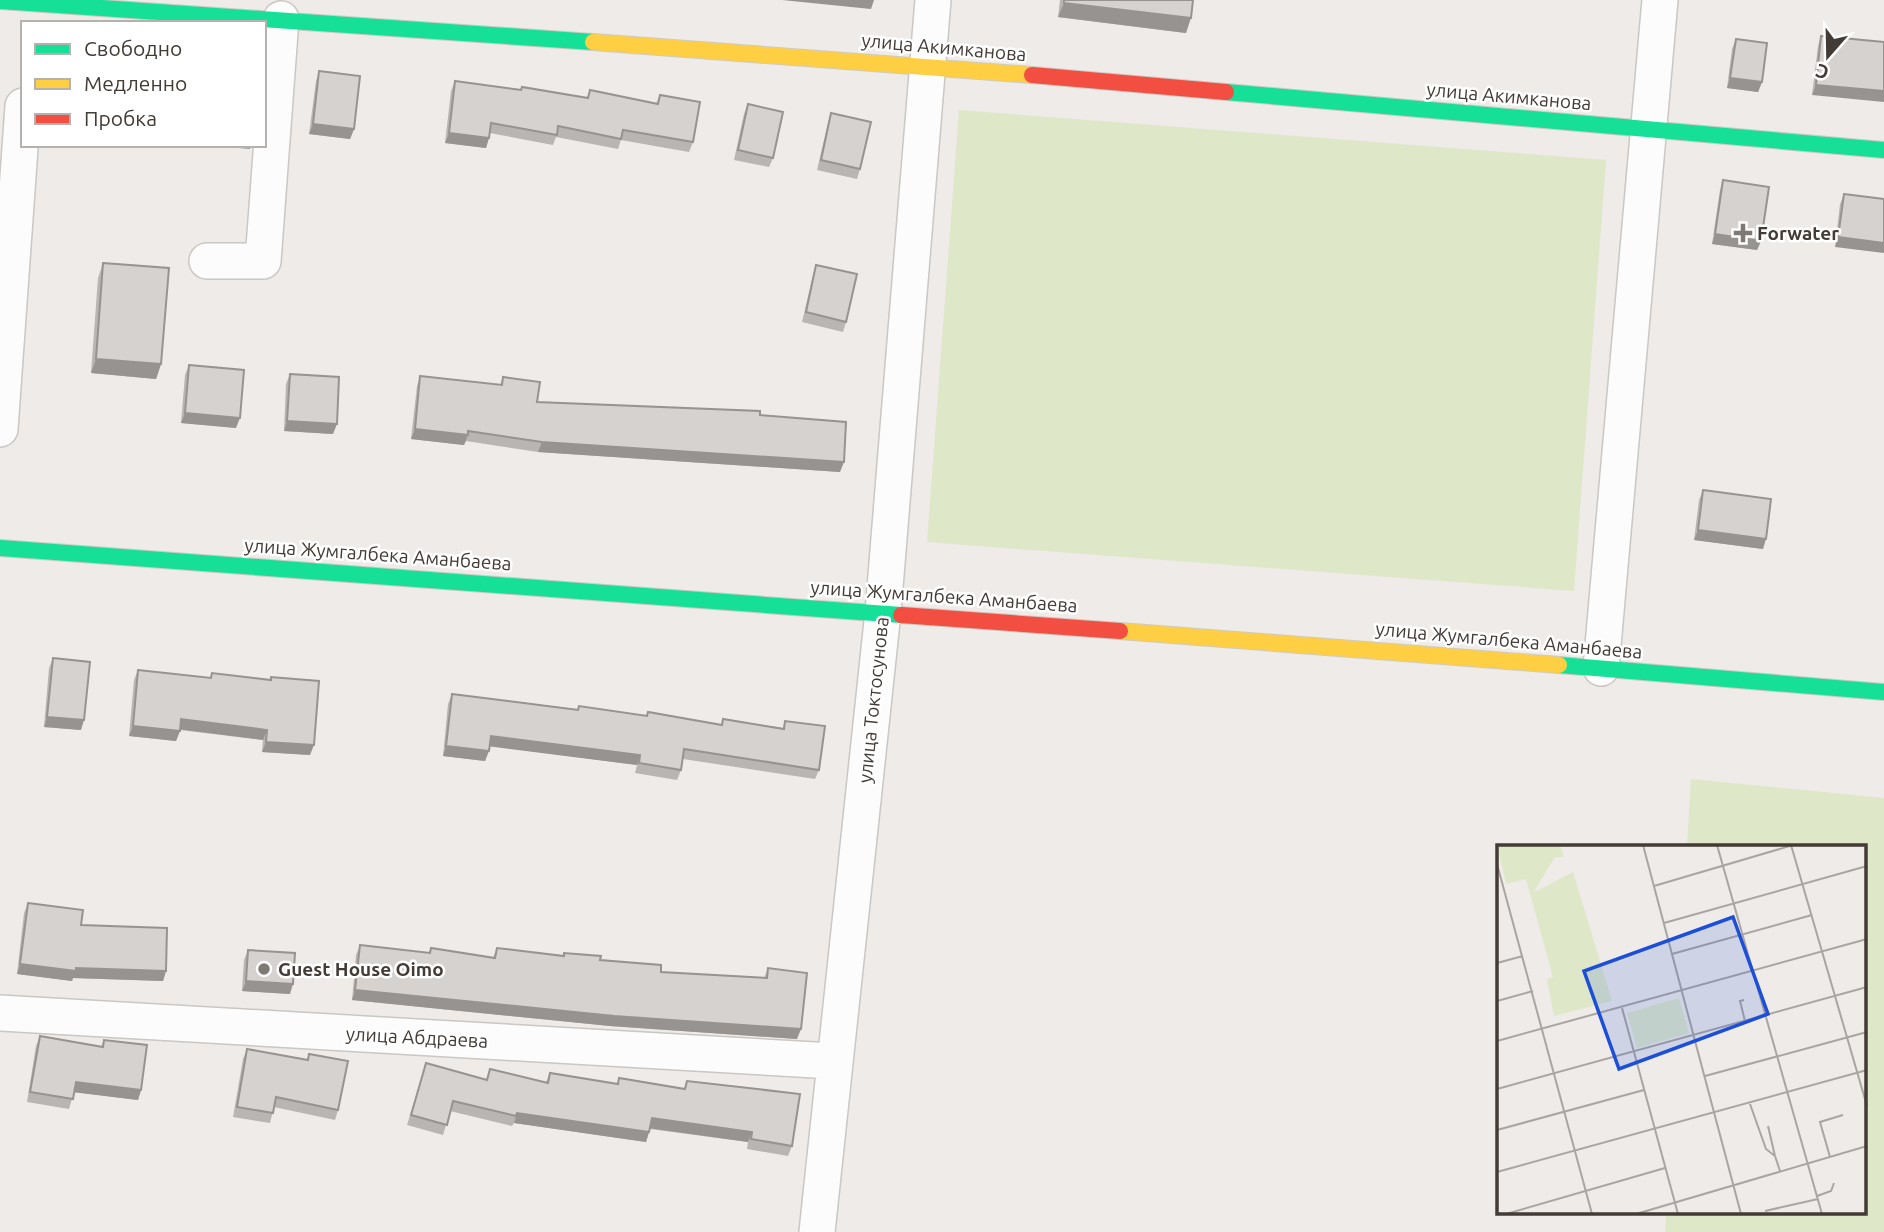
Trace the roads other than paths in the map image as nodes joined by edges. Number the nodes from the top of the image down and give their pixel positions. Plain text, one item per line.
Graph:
1 (933, 0) edge
2 (1660, 0) edge
3 (22, 7) edge
4 (281, 19) junction
5 (929, 66) junction
6 (1648, 130) junction
7 (21, 134) edge
8 (1884, 150) edge
9 (207, 261) dead end
10 (0, 429) edge
11 (0, 548) edge
12 (883, 612) junction
13 (1601, 668) junction
14 (1884, 692) edge
15 (0, 1013) edge
16 (833, 1061) junction
17 (817, 1232) edge

1 - 5 street, улица Токтосунова
2 - 6 street
3 - 4 main road, улица Акимканова
4 - 5 main road, улица Акимканова
4 - 9 street
5 - 6 main road, улица Акимканова
5 - 12 street, улица Токтосунова
6 - 8 main road, улица Акимканова
6 - 13 street
7 - 10 street
11 - 12 main road, улица Жумгалбека Аманбаева
12 - 13 main road, улица Жумгалбека Аманбаева
12 - 16 street, улица Токтосунова
13 - 14 main road, улица Жумгалбека Аманбаева
15 - 16 street, улица Абдраева
16 - 17 street, улица Токтосунова

